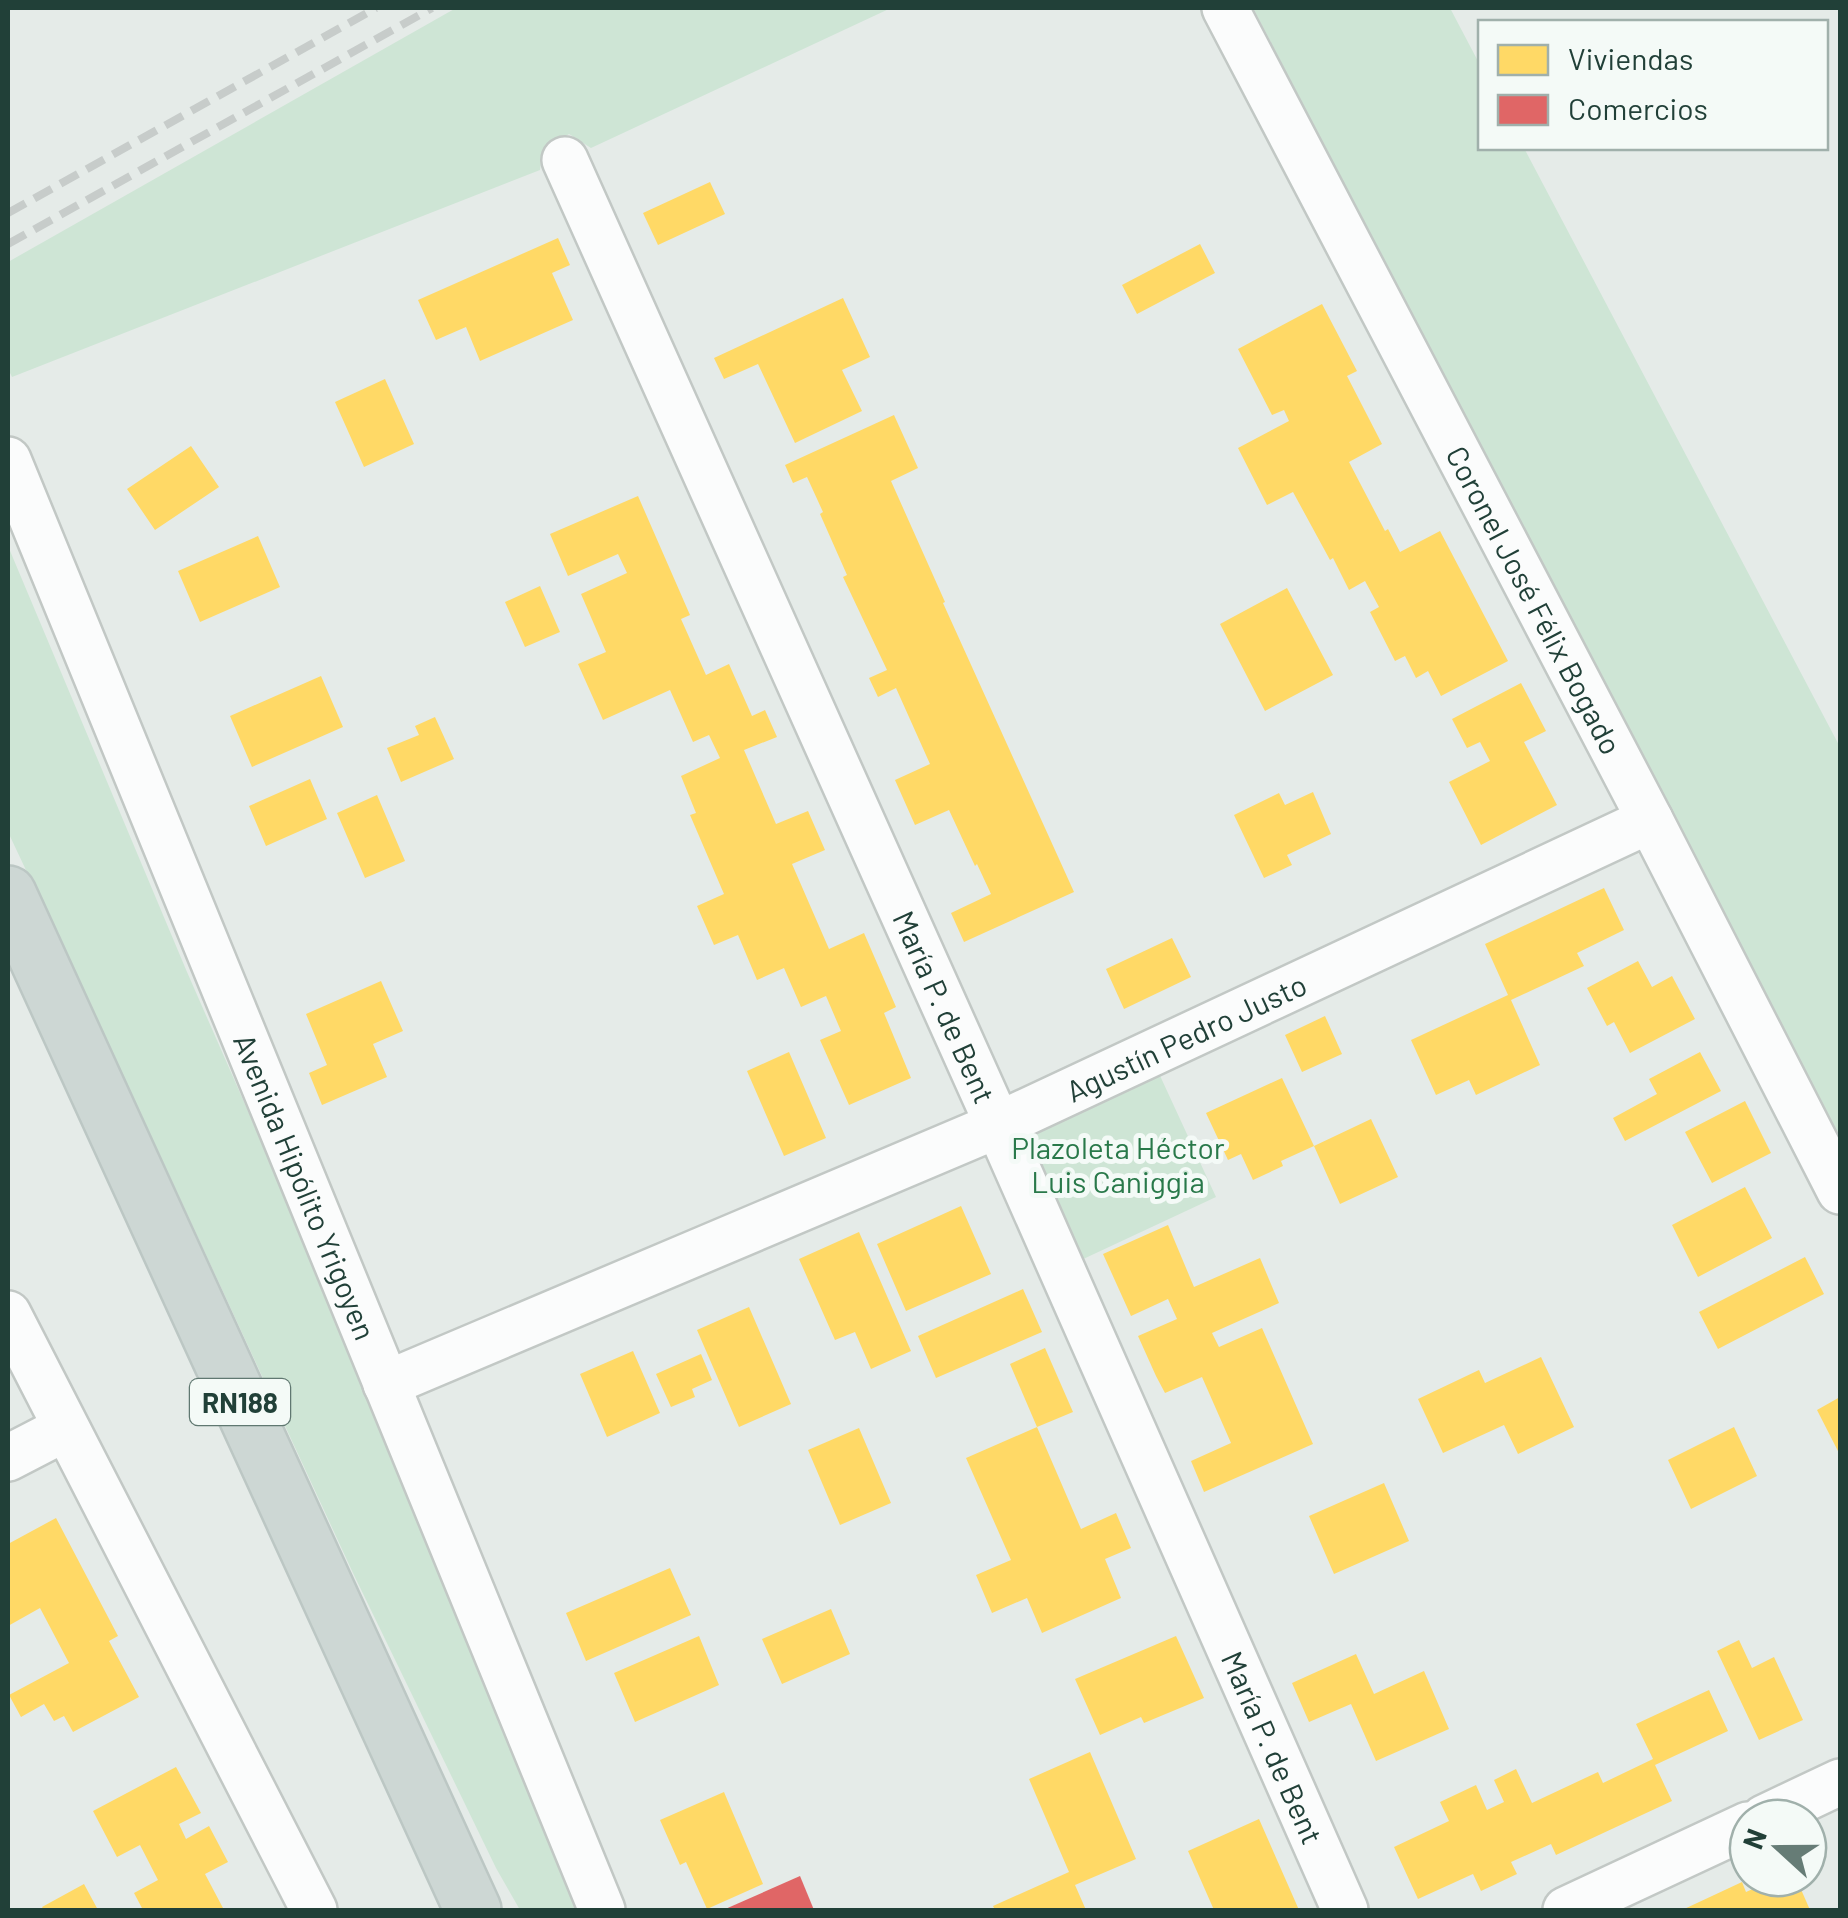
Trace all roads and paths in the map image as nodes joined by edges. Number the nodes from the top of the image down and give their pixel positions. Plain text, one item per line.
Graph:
1 (1225, 8) edge
2 (565, 160) dead end
3 (8, 460) edge
4 (1650, 820) junction
5 (8, 894) edge
6 (998, 1126) junction
7 (1840, 1191) edge
8 (8, 1314) edge
9 (386, 1384) junction
10 (64, 1429) junction
11 (8, 1458) edge
12 (1840, 1782) edge
13 (1806, 1798) edge
14 (1728, 1835) edge
15 (309, 1909) edge
16 (473, 1910) edge
17 (602, 1910) edge
18 (1344, 1910) edge
19 (1566, 1910) edge

1 - 4 street, Coronel José Félix Bogado
2 - 6 street, María P. de Bent
3 - 9 street, Avenida Hipólito Yrigoyen
4 - 6 street, Agustín Pedro Justo
4 - 7 street, Coronel José Félix Bogado
5 - 16 main road, RN188
6 - 9 street, Agustín Pedro Justo
6 - 18 street, María P. de Bent
8 - 10 street
9 - 17 street, Avenida Hipólito Yrigoyen
10 - 11 street
10 - 15 street
12 - 13 street
14 - 19 street

